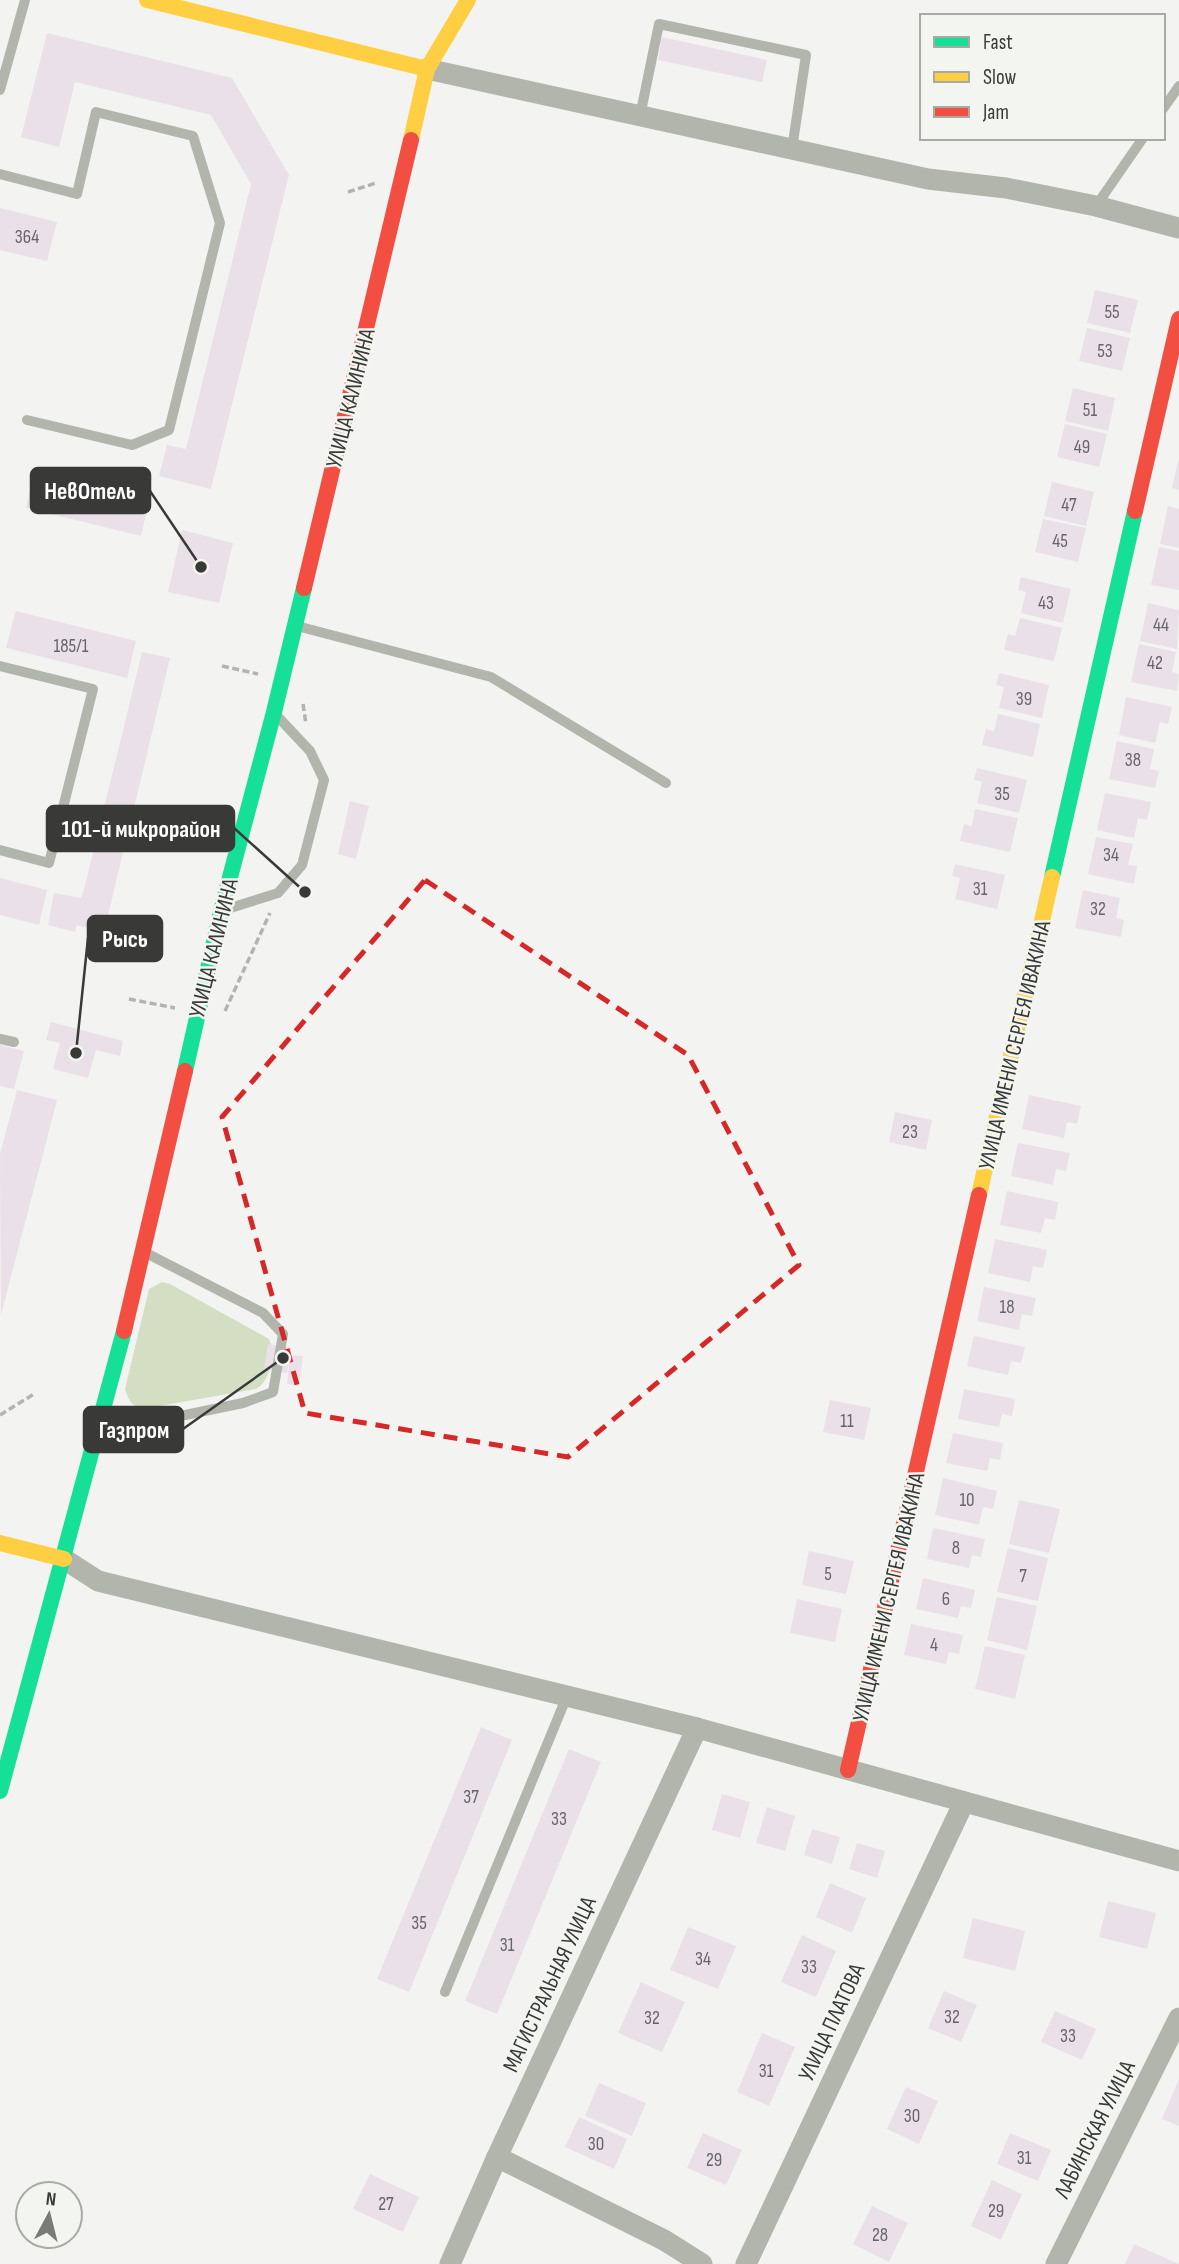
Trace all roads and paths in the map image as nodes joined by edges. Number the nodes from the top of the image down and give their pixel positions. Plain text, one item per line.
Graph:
1 (25, 0) edge
2 (147, 0) edge
3 (468, 0) edge
4 (426, 69) junction
5 (1179, 86) edge
6 (0, 90) edge
7 (1165, 106) edge
8 (640, 116) junction
9 (1142, 140) edge
10 (792, 149) junction
11 (0, 174) edge
12 (1096, 206) junction
13 (1179, 228) edge
14 (1179, 319) edge
15 (27, 420) dead end
16 (295, 625) junction
17 (0, 666) edge
18 (274, 712) junction
19 (666, 783) dead end
20 (0, 850) edge
21 (221, 911) junction
22 (0, 1039) edge
23 (14, 1042) dead end
24 (144, 1251) junction
25 (34, 1394) dead end
26 (0, 1415) edge
27 (100, 1421) junction
28 (0, 1544) edge
29 (64, 1559) junction
30 (567, 1696) junction
31 (697, 1728) junction
32 (848, 1770) junction
33 (0, 1791) edge
34 (964, 1801) junction
35 (1179, 1861) edge
36 (444, 1992) dead end
37 (1179, 2018) edge
38 (497, 2157) junction
39 (450, 2264) edge
40 (702, 2264) edge
41 (746, 2264) edge
42 (1056, 2264) edge

1 - 6 lane
2 - 4 main road
3 - 4 main road, УЛИЦА КАЛИНИНА
4 - 8 street
4 - 16 main road, УЛИЦА КАЛИНИНА
5 - 7 lane
8 - 10 street
8 - 10 lane
9 - 12 lane
10 - 12 street
11 - 15 lane
12 - 13 street
14 - 32 main road, УЛИЦА ИМЕНИ СЕРГЕЯ ИВАКИНА
16 - 18 main road, УЛИЦА КАЛИНИНА
16 - 19 lane
17 - 20 lane
18 - 21 main road, УЛИЦА КАЛИНИНА
18 - 21 lane
21 - 24 main road, УЛИЦА КАЛИНИНА
22 - 23 lane
24 - 27 main road, УЛИЦА КАЛИНИНА
24 - 27 lane
25 - 26 path
27 - 29 main road, УЛИЦА КАЛИНИНА
28 - 29 main road
29 - 30 street
29 - 33 main road, УЛИЦА КАЛИНИНА
30 - 31 street
30 - 36 lane
31 - 32 street
31 - 38 street, МАГИСТРАЛЬНАЯ УЛИЦА
32 - 34 street
34 - 35 street
34 - 41 street, УЛИЦА ПЛАТОВА
37 - 42 street, ЛАБИНСКАЯ УЛИЦА
38 - 39 street, МАГИСТРАЛЬНАЯ УЛИЦА
38 - 40 street

